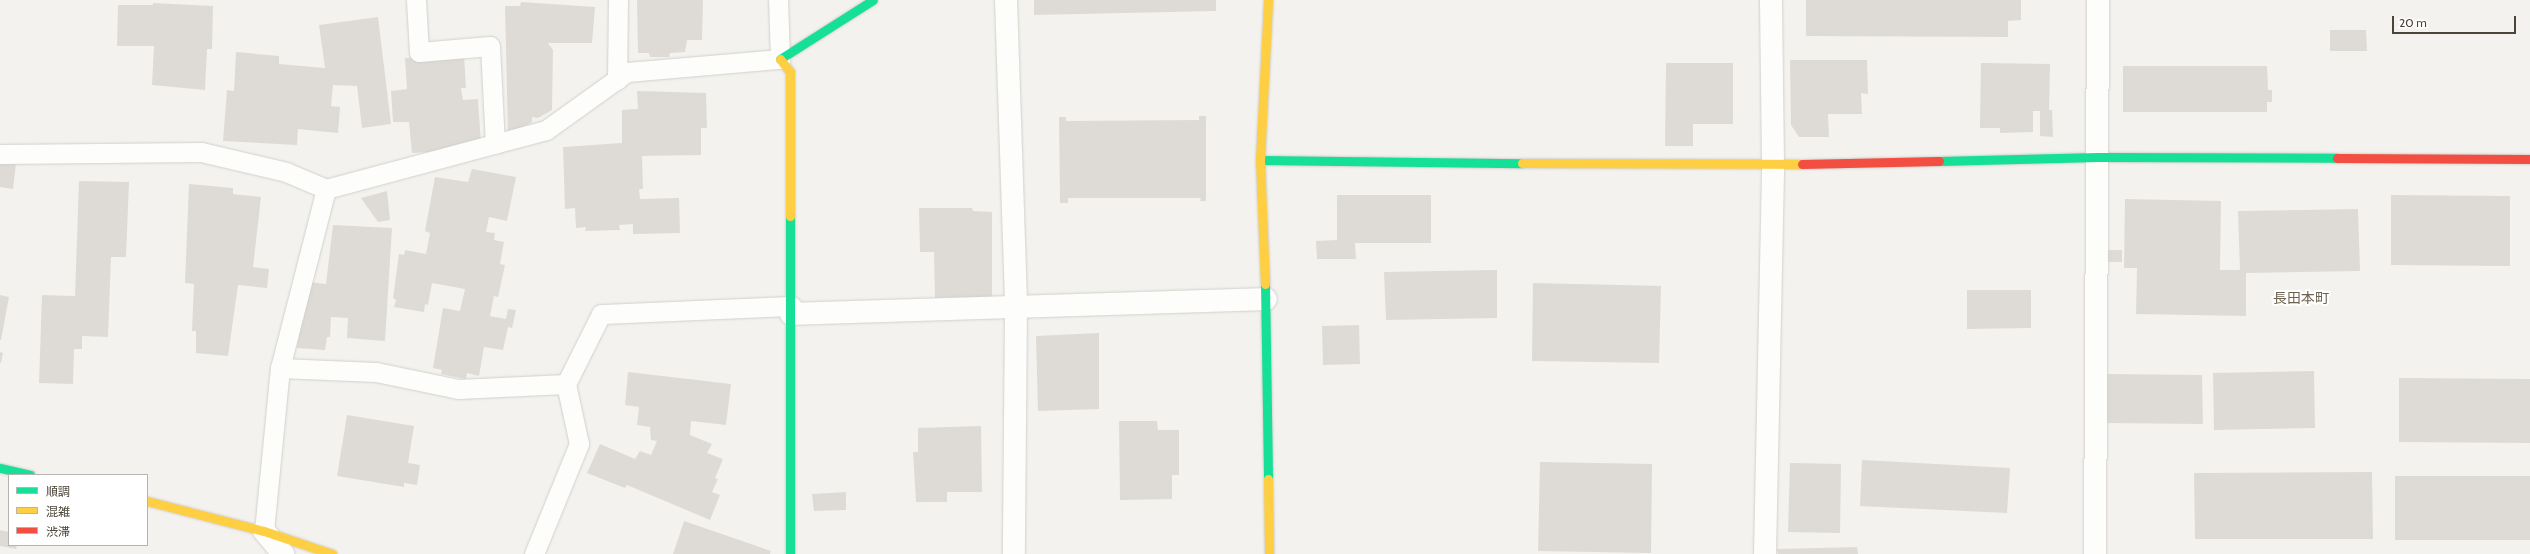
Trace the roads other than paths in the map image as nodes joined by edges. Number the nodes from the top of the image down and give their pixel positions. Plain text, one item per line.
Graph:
1 (416, 0) edge
2 (618, 0) edge
3 (778, 0) edge
4 (873, 0) edge
5 (1006, 0) edge
6 (1268, 0) edge
7 (1772, 0) edge
8 (2098, 0) edge
9 (780, 59) junction
10 (617, 80) junction
11 (495, 144) junction
12 (0, 154) edge
13 (2098, 157) junction
14 (2530, 158) edge
15 (1260, 160) junction
16 (1773, 166) junction
17 (326, 189) junction
18 (1266, 299) junction
19 (1016, 307) junction
20 (792, 310) junction
21 (280, 368) junction
22 (566, 384) junction
23 (0, 468) edge
24 (26, 474) edge
25 (148, 501) edge
26 (264, 531) junction
27 (283, 554) edge
28 (332, 554) edge
29 (534, 554) edge
30 (790, 554) edge
31 (1014, 554) edge
32 (1269, 554) edge
33 (1765, 554) edge
34 (2095, 554) edge

1 - 11 lane
2 - 10 lane
3 - 9 lane
4 - 9 street
5 - 19 street
6 - 15 street
7 - 16 street
8 - 13 street
9 - 10 lane
9 - 20 street
10 - 11 lane
11 - 17 lane
12 - 17 lane
13 - 14 street
13 - 16 street
13 - 34 street
15 - 16 street
15 - 18 street
16 - 33 street
17 - 21 lane
18 - 19 street
18 - 32 street
19 - 20 street
19 - 31 street
20 - 22 lane
20 - 30 street
21 - 22 lane
21 - 26 lane
22 - 29 lane
23 - 24 street
25 - 26 street
26 - 27 street
26 - 28 street

